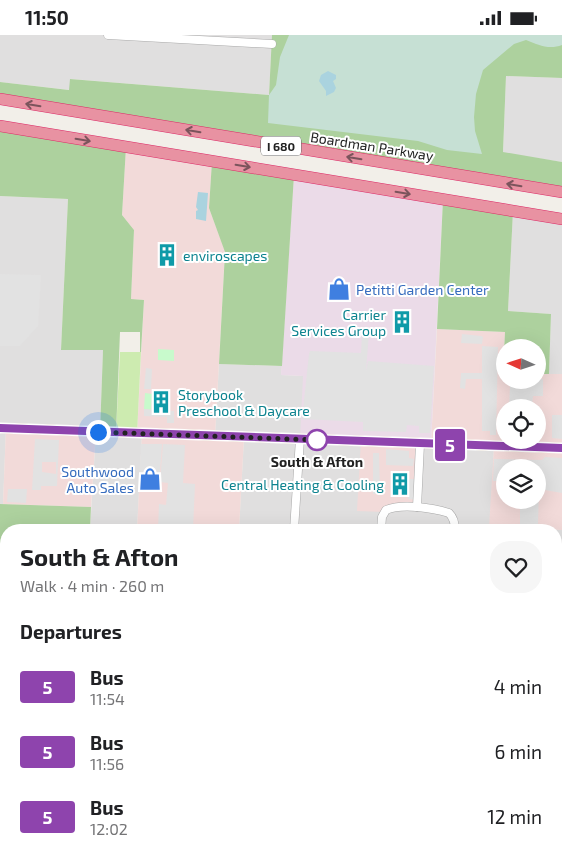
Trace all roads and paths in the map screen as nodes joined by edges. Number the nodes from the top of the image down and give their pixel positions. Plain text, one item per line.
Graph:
1 (108, 35) edge
2 (129, 36) edge
3 (224, 38) edge
4 (272, 44) dead end
5 (0, 99) edge
6 (0, 126) edge
7 (562, 193) edge
8 (562, 219) edge
9 (0, 428) edge
10 (300, 439) junction
11 (420, 444) junction
12 (562, 448) edge
13 (417, 507) junction
14 (294, 524) edge
15 (382, 524) edge
16 (454, 524) edge

1 - 2 street
2 - 3 street
3 - 4 street
7 -> 5 highway, Boardman Parkway / I 680
6 -> 8 highway, I 680
9 - 10 main road
10 - 11 main road
10 - 14 street
11 - 12 main road
11 - 13 street
13 - 15 street
13 - 16 street

